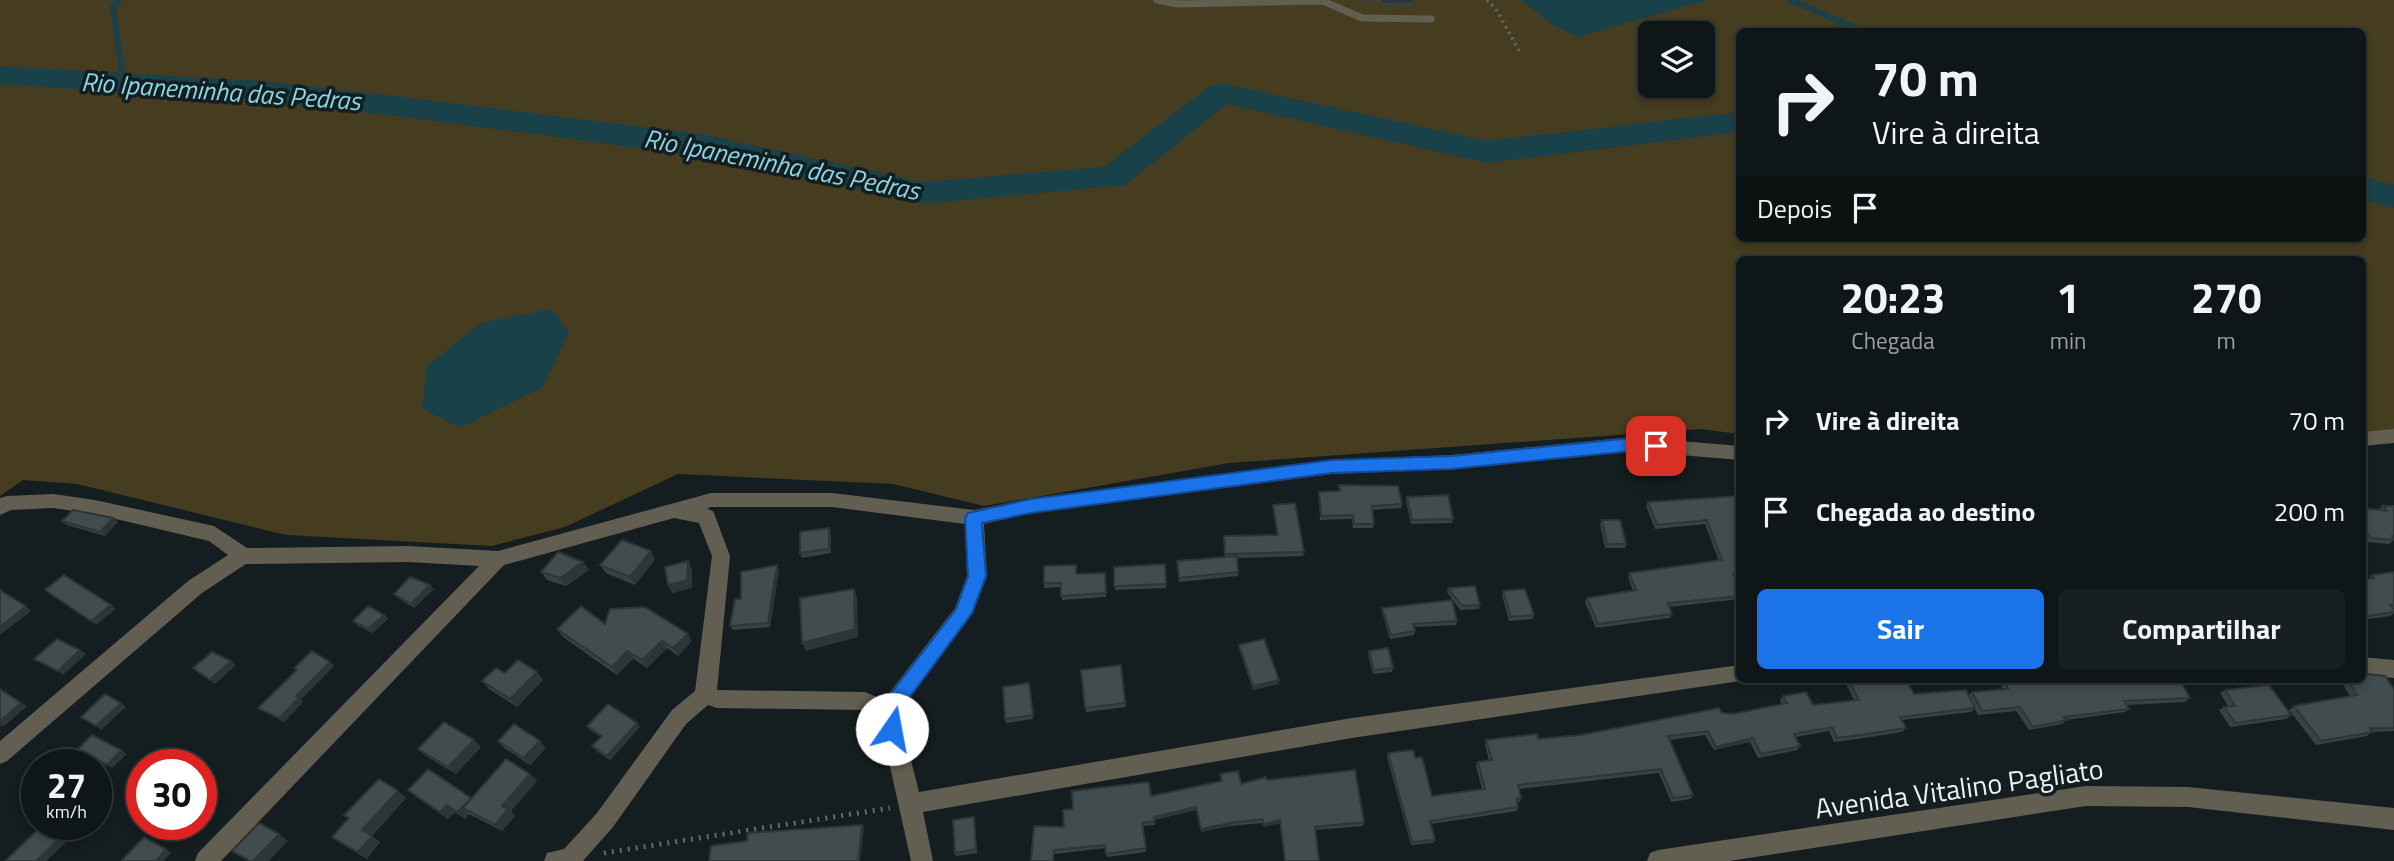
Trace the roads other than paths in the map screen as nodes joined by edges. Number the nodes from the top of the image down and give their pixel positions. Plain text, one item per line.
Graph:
1 (1157, 0) edge
2 (1431, 19) dead end
3 (2394, 436) edge
4 (2366, 439) edge
5 (1736, 453) edge
6 (0, 508) edge
7 (673, 511) junction
8 (974, 518) junction
9 (243, 556) junction
10 (498, 559) junction
11 (2366, 666) edge
12 (2394, 669) edge
13 (1736, 675) edge
14 (705, 695) junction
15 (888, 711) junction
16 (0, 754) edge
17 (911, 804) junction
18 (2394, 819) edge
19 (563, 860) edge
20 (206, 861) edge
21 (922, 861) edge
22 (1658, 861) edge

1 - 2 lane
3 - 4 street
5 - 8 street
6 - 9 street
7 - 8 street
7 - 10 street
7 - 14 street
8 - 15 street
9 - 10 street
9 - 16 street
10 - 20 street
11 - 12 street
13 - 17 street
14 - 15 street
14 - 19 street
15 - 17 street
17 - 21 street
18 - 22 street, Avenida Vitalino Pagliato

